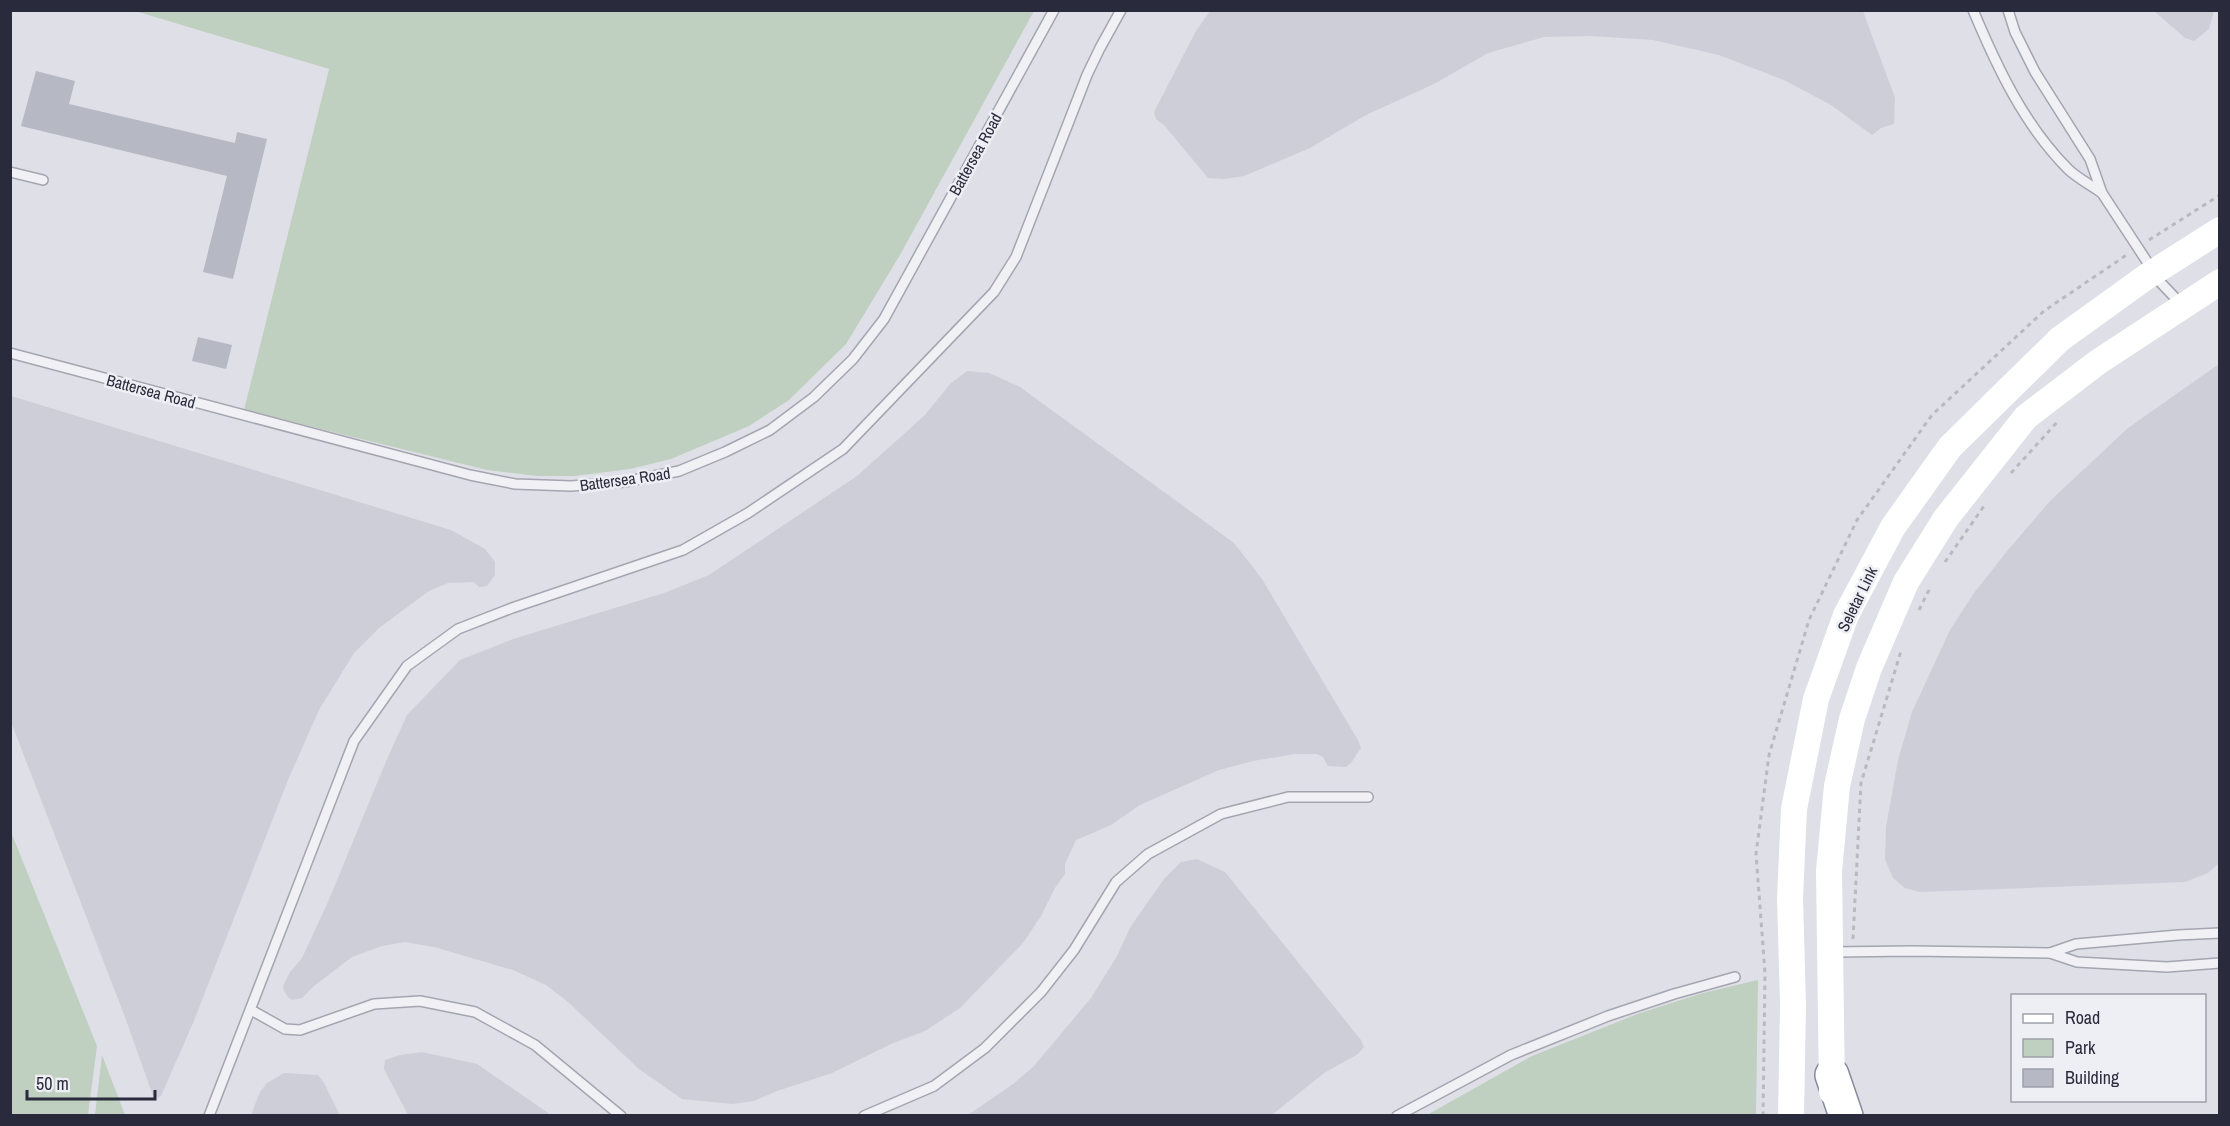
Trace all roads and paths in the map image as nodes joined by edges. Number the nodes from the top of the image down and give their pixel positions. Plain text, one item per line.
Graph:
1 (1054, 10) edge
2 (1121, 10) edge
3 (1973, 10) edge
4 (2008, 10) edge
5 (10, 171) edge
6 (44, 180) dead end
7 (2102, 193) junction
8 (2220, 230) edge
9 (2155, 272) junction
10 (2220, 282) edge
11 (2183, 305) junction
12 (10, 352) edge
13 (2061, 417) dead end
14 (2006, 479) dead end
15 (1985, 506) dead end
16 (1941, 569) dead end
17 (1934, 578) dead end
18 (1914, 620) dead end
19 (1904, 641) dead end
20 (1368, 797) dead end
21 (2220, 933) edge
22 (1841, 952) junction
23 (2050, 953) junction
24 (2220, 963) edge
25 (1735, 977) dead end
26 (1792, 981) junction
27 (250, 1010) junction
28 (1832, 1076) junction
29 (209, 1116) edge
30 (621, 1116) edge
31 (864, 1116) edge
32 (1397, 1116) edge
33 (1791, 1116) edge
34 (1833, 1116) edge
35 (1846, 1116) edge

1 - 12 lane, Battersea Road
2 - 27 lane
3 - 7 lane
4 - 7 lane
5 - 6 lane
7 - 9 lane
8 - 9 main road, Seletar Link
9 - 11 lane
9 - 26 main road, Seletar Link
10 - 11 main road
11 - 22 main road
13 - 14 path
15 - 16 path
17 - 18 path
19 - 22 path
20 - 31 lane
21 - 23 lane
22 - 23 lane
22 - 26 main road
22 - 28 main road
23 - 24 lane
25 - 32 lane
26 - 33 main road, Seletar Link
27 - 29 lane
27 - 30 lane
28 - 34 main road
28 - 35 highway

